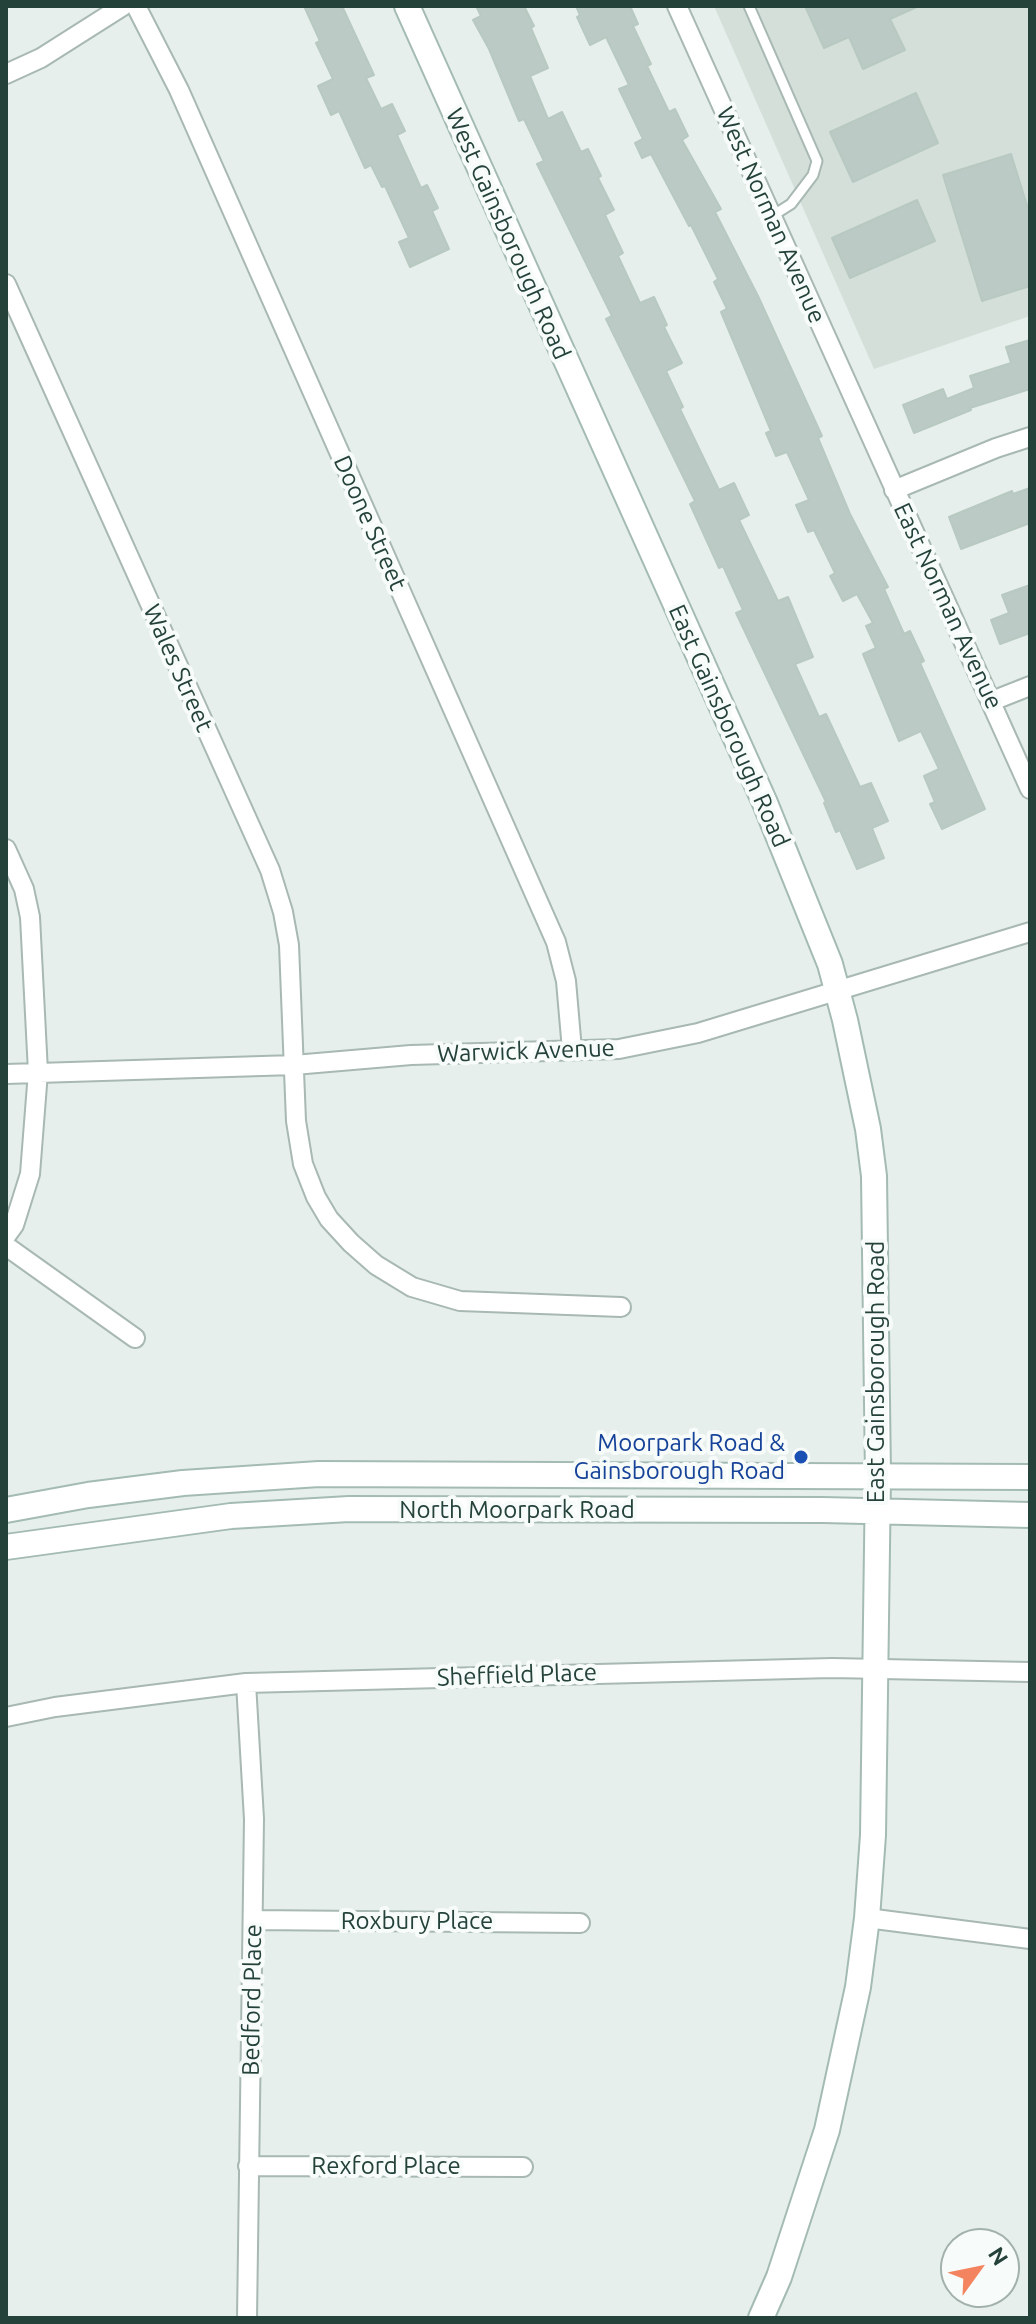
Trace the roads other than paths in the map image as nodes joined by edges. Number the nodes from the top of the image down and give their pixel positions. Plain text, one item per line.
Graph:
1 (123, 6) edge
2 (136, 6) edge
3 (407, 6) edge
4 (677, 6) edge
5 (749, 6) edge
6 (6, 74) edge
7 (772, 216) junction
8 (6, 284) edge
9 (865, 424) joint
10 (1030, 437) edge
11 (610, 462) joint
12 (894, 490) junction
13 (1030, 686) edge
14 (992, 701) junction
15 (1030, 789) edge
16 (6, 849) edge
17 (1030, 932) edge
18 (838, 991) junction
19 (572, 1050) junction
20 (294, 1065) junction
21 (38, 1072) junction
22 (6, 1074) edge
23 (6, 1236) edge
24 (6, 1246) edge
25 (621, 1307) dead end
26 (135, 1338) dead end
27 (878, 1476) junction
28 (1030, 1477) edge
29 (6, 1510) edge
30 (877, 1512) junction
31 (1030, 1515) edge
32 (6, 1547) edge
33 (874, 1669) junction
34 (1030, 1672) edge
35 (246, 1683) junction
36 (6, 1717) edge
37 (867, 1918) junction
38 (254, 1920) junction
39 (580, 1923) dead end
40 (1030, 1939) edge
41 (248, 2166) junction
42 (523, 2167) dead end
43 (247, 2318) edge
44 (761, 2318) edge

1 - 6 street
2 - 19 street, Doone Street
3 - 11 street, West Gainsborough Road
4 - 7 street, West Norman Avenue
5 - 7 lane
7 - 9 street, West Norman Avenue
8 - 20 street, Wales Street
9 - 12 street, East Norman Avenue
10 - 12 street
11 - 18 street, East Gainsborough Road
12 - 14 street, East Norman Avenue
13 - 14 street
14 - 15 street, East Norman Avenue
16 - 21 street
17 - 18 street, Warwick Avenue
18 - 19 street, Warwick Avenue
18 - 27 street, East Gainsborough Road
19 - 20 street, Warwick Avenue
20 - 21 street, Warwick Avenue
20 - 25 street, Wales Street
21 - 22 street, Warwick Avenue
21 - 23 street
24 - 26 street
27 - 28 street, North Moorpark Road
27 - 29 street, North Moorpark Road
27 - 30 street, East Gainsborough Road
30 - 31 street, North Moorpark Road
30 - 32 street, North Moorpark Road
30 - 33 street, East Gainsborough Road
33 - 34 street, Sheffield Place
33 - 35 street, Sheffield Place
33 - 37 street, East Gainsborough Road
35 - 36 street, Sheffield Place
35 - 38 street, Bedford Place
37 - 40 street
37 - 44 street, East Gainsborough Road
38 - 39 street, Roxbury Place
38 - 41 street, Bedford Place
41 - 42 street, Rexford Place
41 - 43 street, Bedford Place

